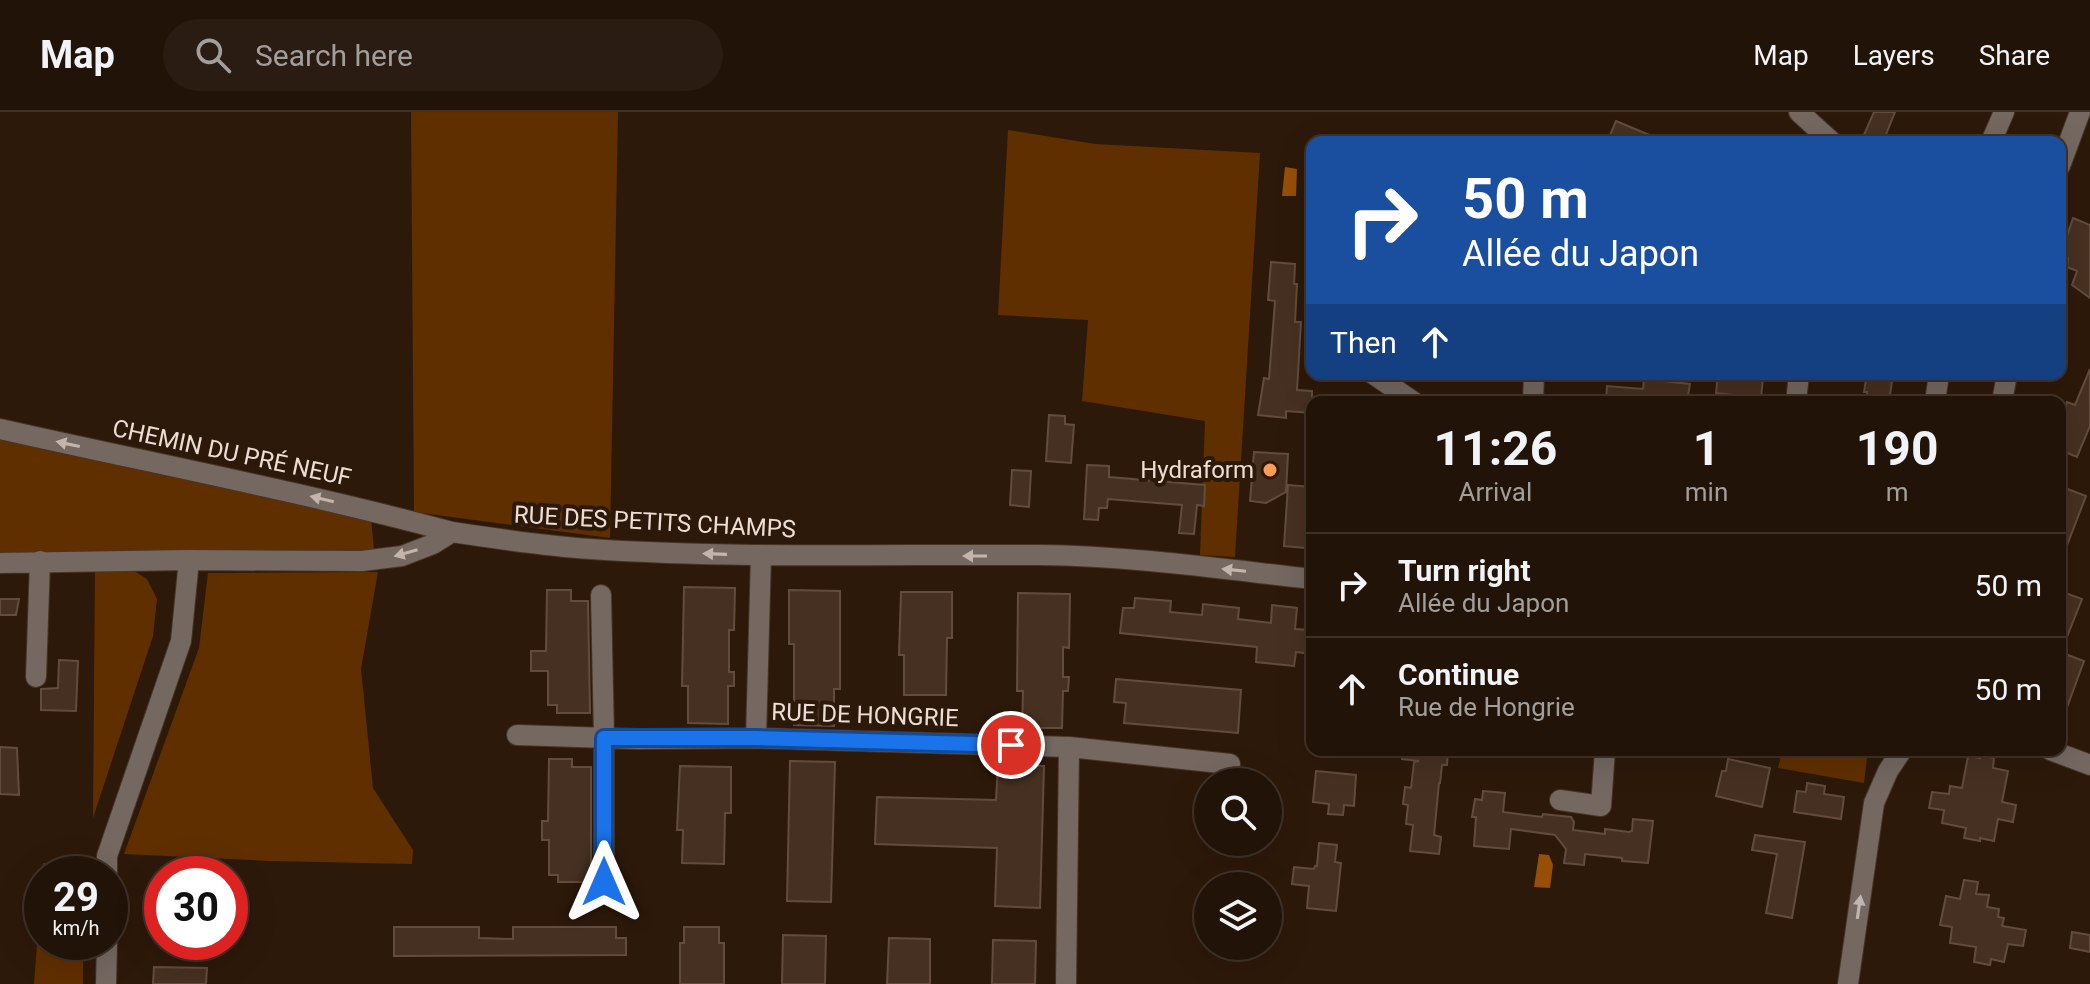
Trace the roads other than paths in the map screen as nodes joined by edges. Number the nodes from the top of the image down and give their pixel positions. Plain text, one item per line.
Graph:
1 (1799, 112) edge
2 (2004, 112) edge
3 (2080, 112) edge
4 (1825, 136) edge
5 (1994, 136) edge
6 (2066, 150) edge
7 (1382, 380) edge
8 (1405, 396) edge
9 (0, 429) edge
10 (452, 532) junction
11 (761, 555) junction
12 (189, 560) junction
13 (40, 561) junction
14 (0, 563) edge
15 (1306, 578) edge
16 (601, 595) dead end
17 (36, 677) dead end
18 (517, 735) dead end
19 (604, 738) junction
20 (756, 738) junction
21 (1069, 747) junction
22 (1605, 756) edge
23 (1898, 756) edge
24 (2066, 756) edge
25 (1230, 764) dead end
26 (2090, 765) edge
27 (1560, 800) dead end
28 (107, 856) edge
29 (604, 882) dead end
30 (107, 960) edge
31 (106, 984) edge
32 (1066, 984) edge
33 (1848, 984) edge

1 - 4 street
2 - 5 street
3 - 6 street
7 - 8 street
10 -> 9 street, CHEMIN DU PRÉ NEUF
11 -> 10 street, RUE DES PETITS CHAMPS
10 -> 12 street
15 -> 11 street, RUE DES PETITS CHAMPS
11 - 20 street
12 - 13 street
12 - 28 street
13 - 14 street
13 - 17 street
16 - 19 street
18 - 19 street, RUE DE HONGRIE
19 - 20 street, RUE DE HONGRIE
19 - 29 street
20 - 21 street, RUE DE HONGRIE
21 - 25 street, RUE DE HONGRIE
21 - 32 street
22 - 27 street
33 -> 23 street
24 - 26 street
30 - 31 street

